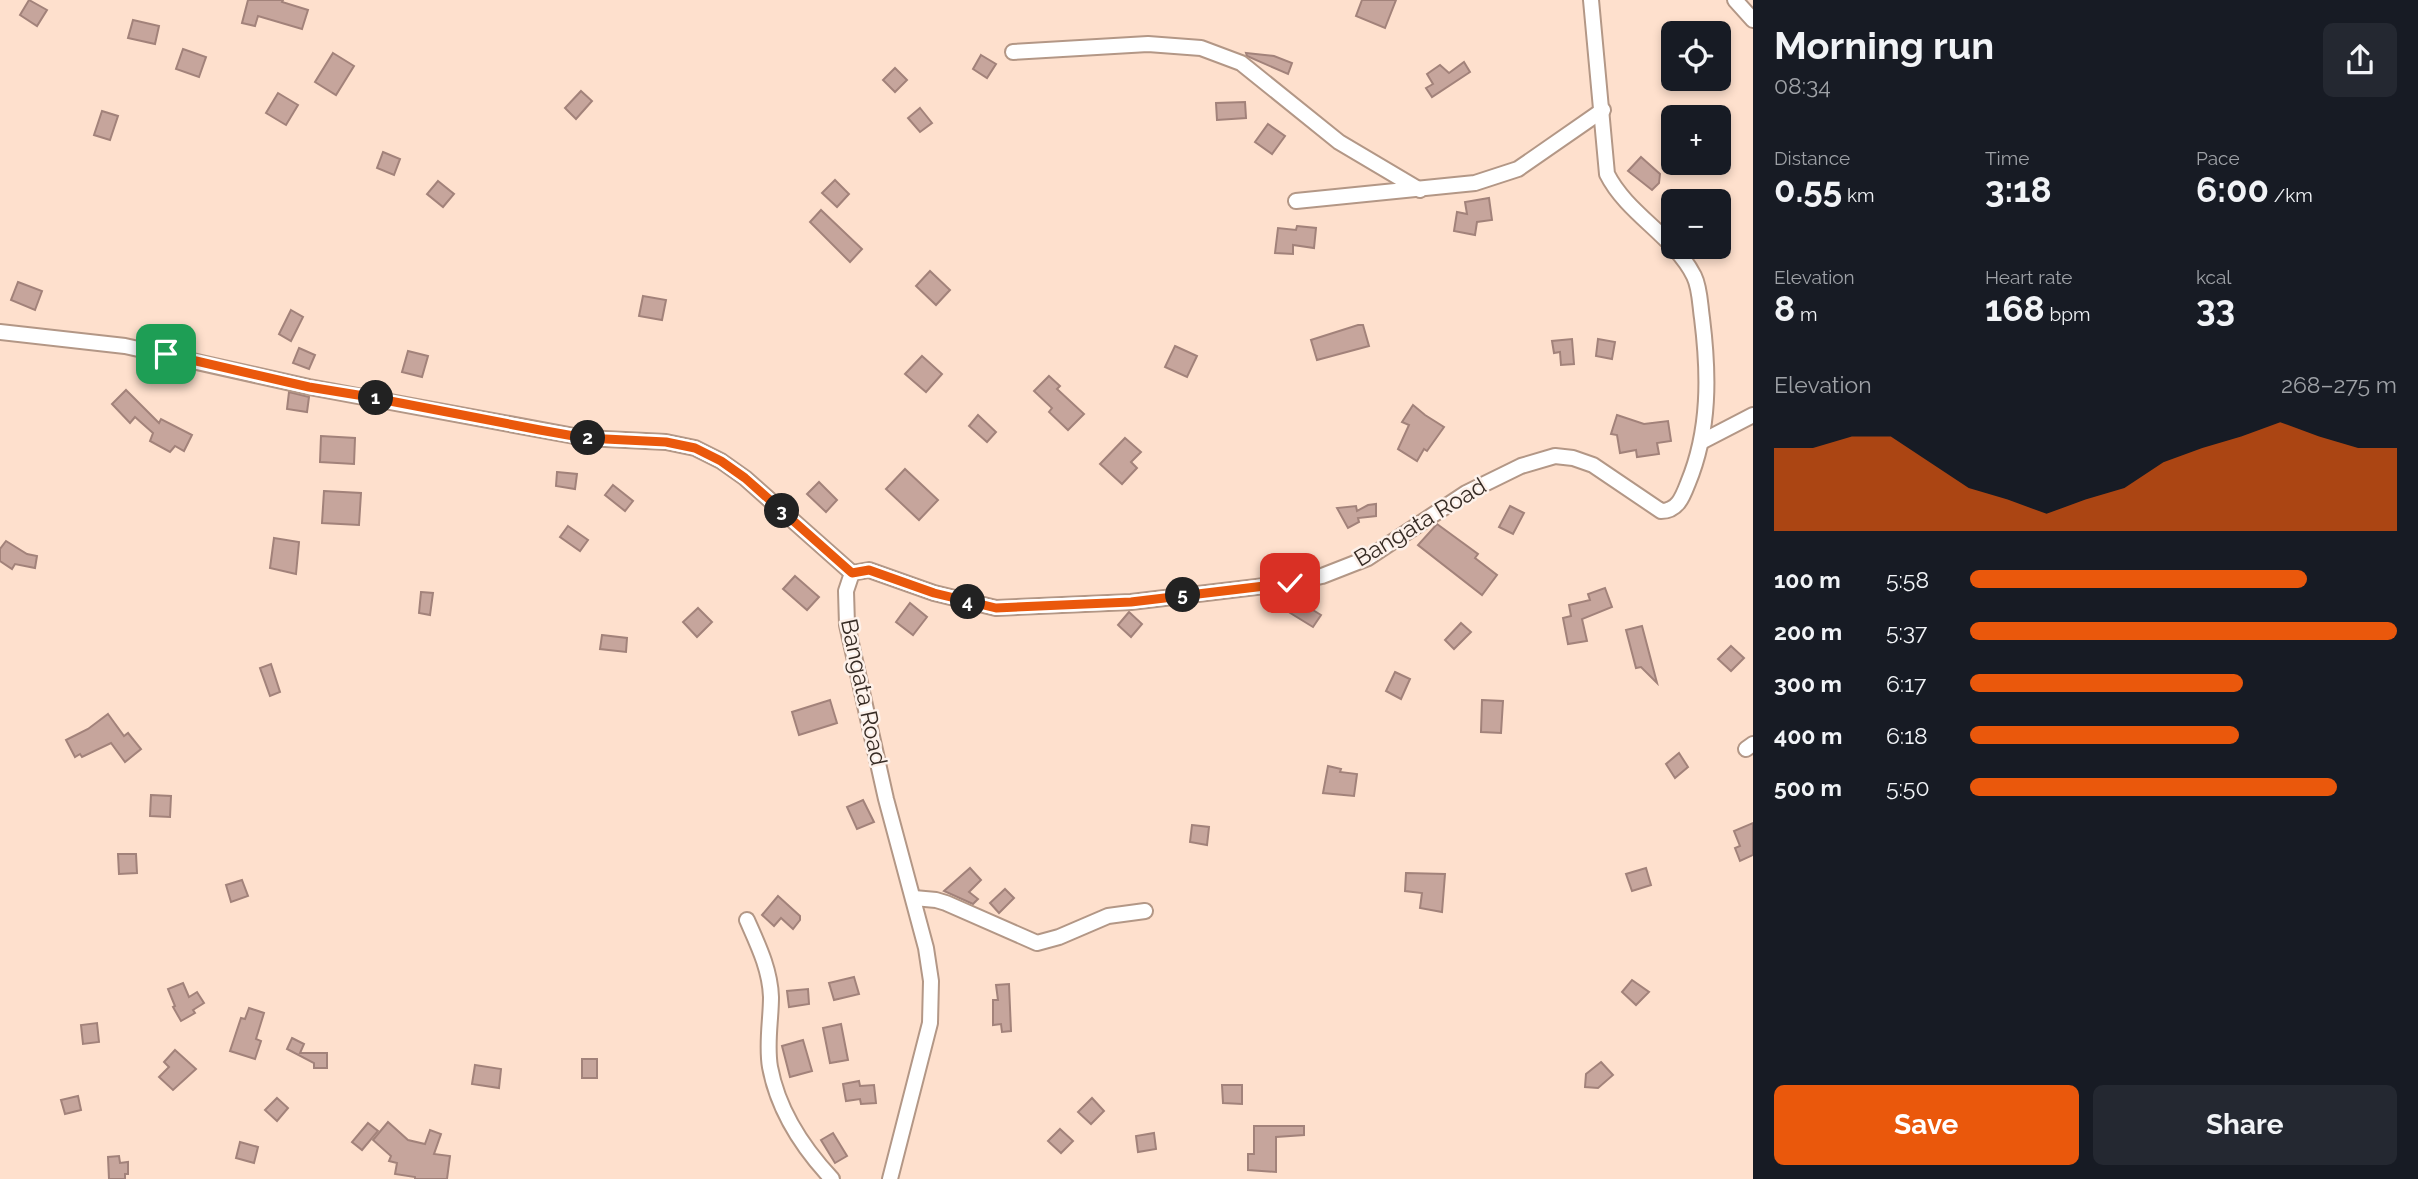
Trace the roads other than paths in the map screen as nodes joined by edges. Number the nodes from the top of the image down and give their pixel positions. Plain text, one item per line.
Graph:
1 (1591, 0) edge
2 (1735, 0) edge
3 (1753, 20) edge
4 (1013, 51) dead end
5 (1603, 110) junction
6 (1420, 190) junction
7 (1296, 201) dead end
8 (0, 332) edge
9 (1753, 415) edge
10 (1701, 442) junction
11 (852, 573) junction
12 (914, 898) junction
13 (1145, 911) dead end
14 (747, 920) dead end
15 (832, 1179) edge
16 (890, 1179) edge

1 - 5 street, Bangata Road
2 - 3 street
4 - 6 street
5 - 6 street
5 - 10 street, Bangata Road
6 - 7 street
8 - 11 street
9 - 10 street
10 - 11 street, Bangata Road
11 - 12 street, Bangata Road
12 - 13 street
12 - 16 street, Bangata Road
14 - 15 street

